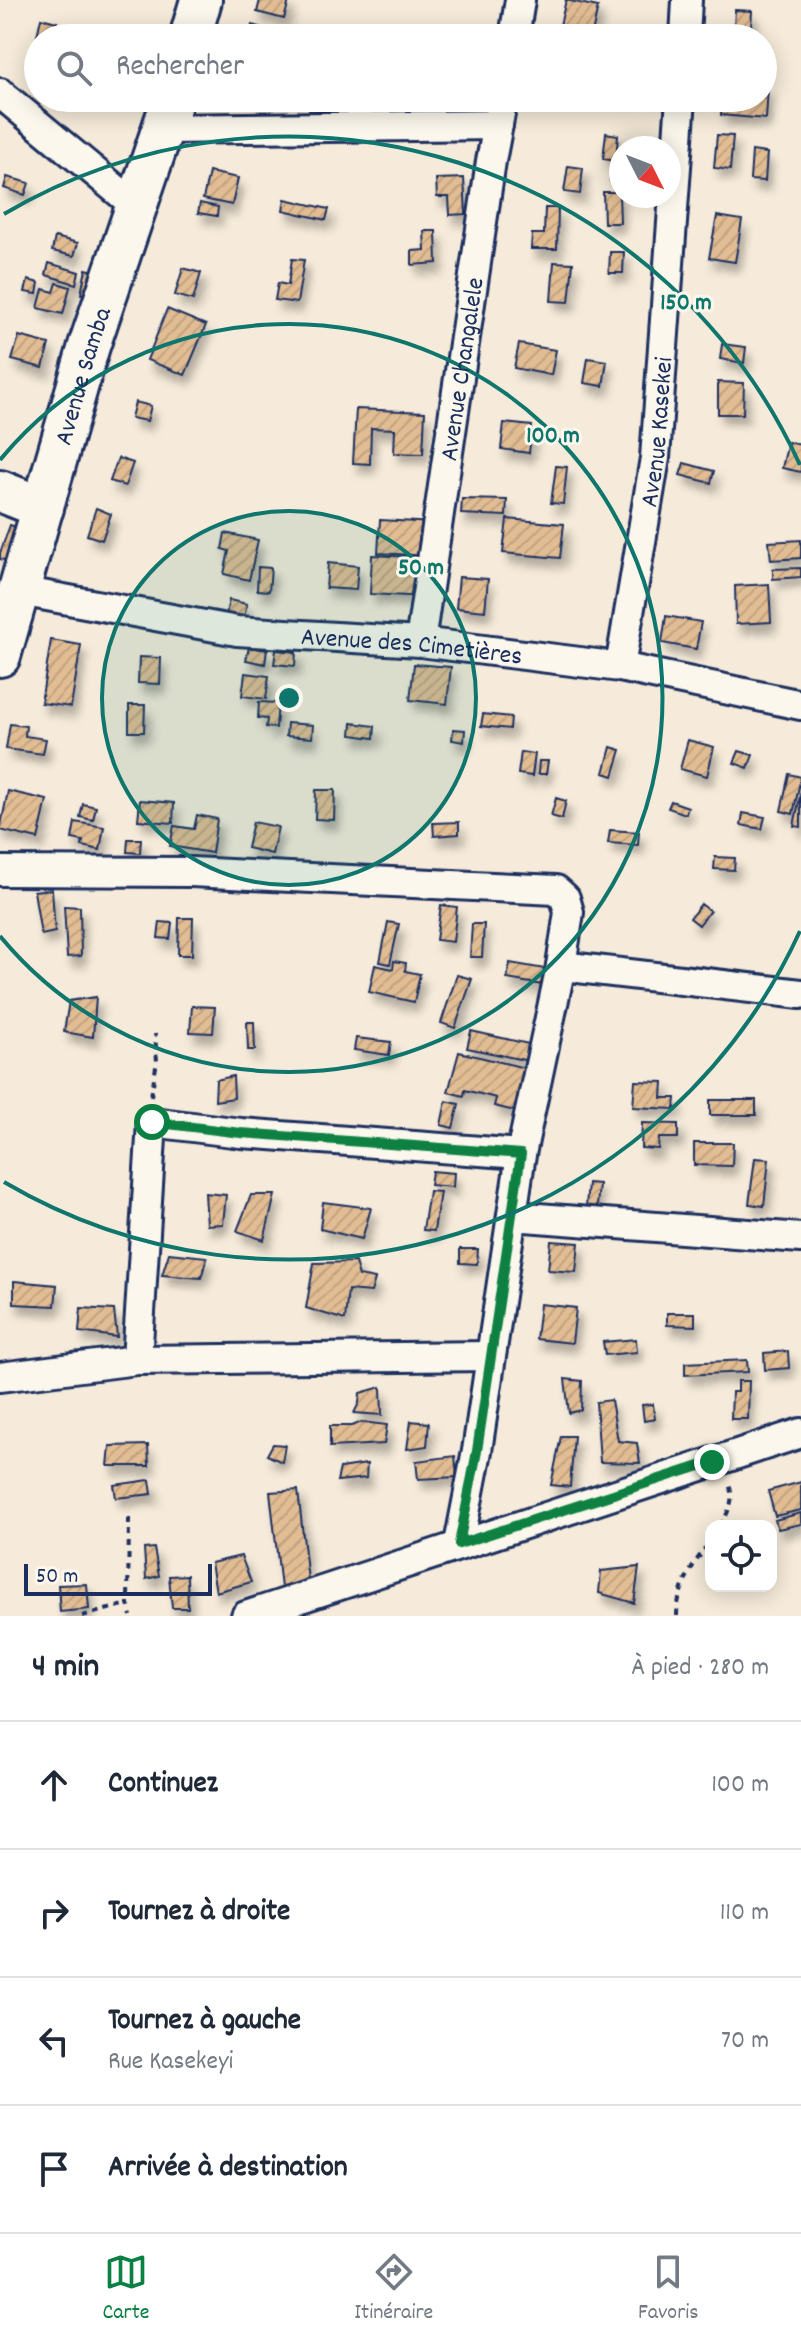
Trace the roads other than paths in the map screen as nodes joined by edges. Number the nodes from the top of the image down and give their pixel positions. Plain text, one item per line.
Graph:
1 (201, 0) edge
2 (520, 0) edge
3 (687, 0) edge
4 (194, 24) edge
5 (516, 24) edge
6 (686, 24) edge
7 (0, 93) edge
8 (501, 112) edge
9 (680, 112) edge
10 (169, 114) edge
11 (137, 207) junction
12 (0, 491) edge
13 (43, 508) junction
14 (20, 591) junction
15 (420, 642) junction
16 (0, 656) edge
17 (620, 667) junction
18 (801, 705) edge
19 (0, 871) edge
20 (561, 966) junction
21 (801, 994) edge
22 (521, 1154) junction
23 (512, 1216) junction
24 (801, 1238) edge
25 (490, 1356) junction
26 (137, 1360) junction
27 (0, 1377) edge
28 (801, 1433) edge
29 (459, 1544) junction
30 (246, 1616) edge

1 - 4 street
2 - 5 street
3 - 6 street
7 - 11 street
8 - 10 street
8 - 15 street, Avenue Changalele
9 - 17 street, Avenue Kasekei
10 - 11 street, Avenue Samba
11 - 13 street, Avenue Samba
12 - 13 street
13 - 14 street, Avenue Samba
14 - 15 street, Avenue des Cimetières
14 - 16 street, Avenue Samba
15 - 17 street, Avenue des Cimetières
17 - 18 street, Avenue des Cimetières
19 - 20 street
20 - 21 street
20 - 22 street
22 - 23 street
22 - 26 street
23 - 24 street
23 - 25 street
25 - 26 street
25 - 29 street
26 - 27 street
28 - 29 street
29 - 30 street

